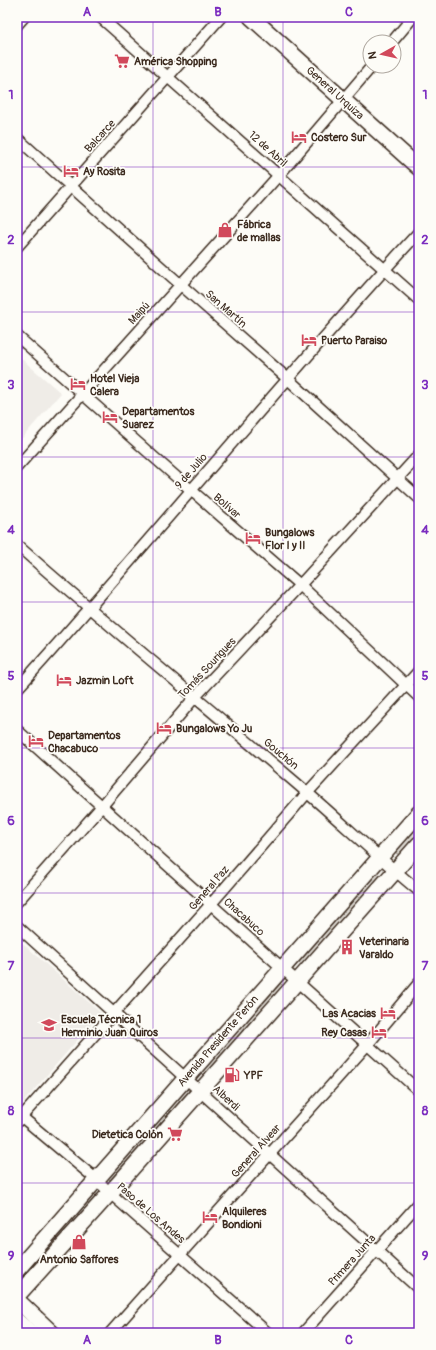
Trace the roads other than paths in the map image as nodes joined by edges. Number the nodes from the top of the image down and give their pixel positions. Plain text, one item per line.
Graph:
1 (24, 17) edge
2 (100, 17) edge
3 (221, 17) edge
4 (250, 17) edge
5 (414, 19) edge
6 (17, 25) edge
7 (400, 34) edge
8 (365, 74) edge
9 (168, 78) junction
10 (343, 101) junction
11 (17, 138) edge
12 (419, 168) edge
13 (279, 175) junction
14 (71, 187) junction
15 (419, 232) edge
16 (17, 247) edge
17 (384, 269) junction
18 (181, 285) junction
19 (419, 300) edge
20 (17, 336) edge
21 (288, 379) junction
22 (82, 394) junction
23 (419, 454) edge
24 (17, 467) edge
25 (397, 479) junction
26 (191, 490) junction
27 (419, 498) edge
28 (17, 545) edge
29 (300, 585) junction
30 (89, 609) junction
31 (419, 671) edge
32 (406, 685) junction
33 (17, 689) edge
34 (196, 697) junction
35 (419, 697) edge
36 (17, 730) edge
37 (308, 792) junction
38 (102, 806) junction
39 (419, 813) edge
40 (419, 844) edge
41 (379, 858) junction
42 (395, 871) junction
43 (419, 891) edge
44 (17, 902) edge
45 (211, 904) junction
46 (17, 926) edge
47 (283, 968) junction
48 (297, 981) junction
49 (419, 983) edge
50 (114, 1013) junction
51 (368, 1044) junction
52 (186, 1078) junction
53 (200, 1090) junction
54 (419, 1090) edge
55 (18, 1118) edge
56 (270, 1154) junction
57 (97, 1180) junction
58 (110, 1194) junction
59 (419, 1203) edge
60 (376, 1251) junction
61 (180, 1255) junction
62 (17, 1270) edge
63 (419, 1290) edge
64 (17, 1296) edge
65 (17, 1300) edge
66 (17, 1321) edge
67 (30, 1333) edge
68 (52, 1333) edge
69 (110, 1333) edge
70 (268, 1333) edge
71 (303, 1333) edge

1 - 6 street
2 - 9 street, 12 de Abril
3 - 9 street, Balcarce
4 - 10 main road, General Urquiza
5 - 7 street
8 - 10 street, Maipú
9 - 13 street, 12 de Abril
9 - 14 street, Balcarce
10 - 12 main road, General Urquiza
10 - 13 street, Maipú
11 - 14 street, San Martín
13 - 17 street, 12 de Abril
13 - 18 street, Maipú
14 - 16 street, Balcarce
14 - 18 street, San Martín
15 - 17 street, 9 de Julio
17 - 19 street, 12 de Abril
17 - 21 street, 9 de Julio
18 - 21 street, San Martín
18 - 22 street, Maipú
20 - 22 street, Bolívar
21 - 25 street, San Martín
21 - 26 street, 9 de Julio
22 - 24 street, Maipú
22 - 26 street, Bolívar
23 - 25 street, Tomás Sourigues
25 - 27 street, San Martín
25 - 29 street, Tomás Sourigues
26 - 29 street, Bolívar
26 - 30 street, 9 de Julio
28 - 30 street, Gouchón
29 - 32 street, Bolívar
29 - 34 street, Tomás Sourigues
30 - 33 street, 9 de Julio
30 - 34 street, Gouchón
31 - 32 street, General Paz
32 - 35 street, Bolívar
32 - 37 street, General Paz
34 - 37 street, Gouchón
34 - 38 street, Tomás Sourigues
36 - 38 street, Chacabuco
37 - 41 street, Gouchón
37 - 45 street, General Paz
38 - 44 street, Tomás Sourigues
38 - 45 street, Chacabuco
39 - 41 main road, Avenida Presidente Perón
40 - 42 main road, Avenida Presidente Perón
41 - 42 street, Gouchón
41 - 47 main road, Avenida Presidente Perón
42 - 43 street, Gouchón
42 - 48 main road, Avenida Presidente Perón
45 - 47 street, Chacabuco
45 - 50 street, General Paz
46 - 50 street, Alberdi
47 - 48 street, Chacabuco
47 - 52 main road, Avenida Presidente Perón
48 - 51 street, Chacabuco
48 - 53 main road, Avenida Presidente Perón
49 - 51 street, General Alvear
50 - 52 street, Alberdi
50 - 55 street, General Paz
51 - 54 street, Chacabuco
51 - 56 street, General Alvear
52 - 53 street, Alberdi
52 - 57 main road, Avenida Presidente Perón
53 - 56 street, Alberdi
53 - 58 main road, Avenida Presidente Perón
55 - 57 street, Paso de Los Andes
56 - 60 street, Alberdi
56 - 61 street, General Alvear
57 - 58 street, Paso de Los Andes
57 - 62 main road, Avenida Presidente Perón
58 - 61 street, Paso de Los Andes
58 - 64 main road, Avenida Presidente Perón
59 - 60 street, Primera Junta
60 - 63 street, Alberdi
60 - 71 street, Primera Junta
61 - 69 street, General Alvear
61 - 70 street, Paso de Los Andes
65 - 68 main road
66 - 67 main road

